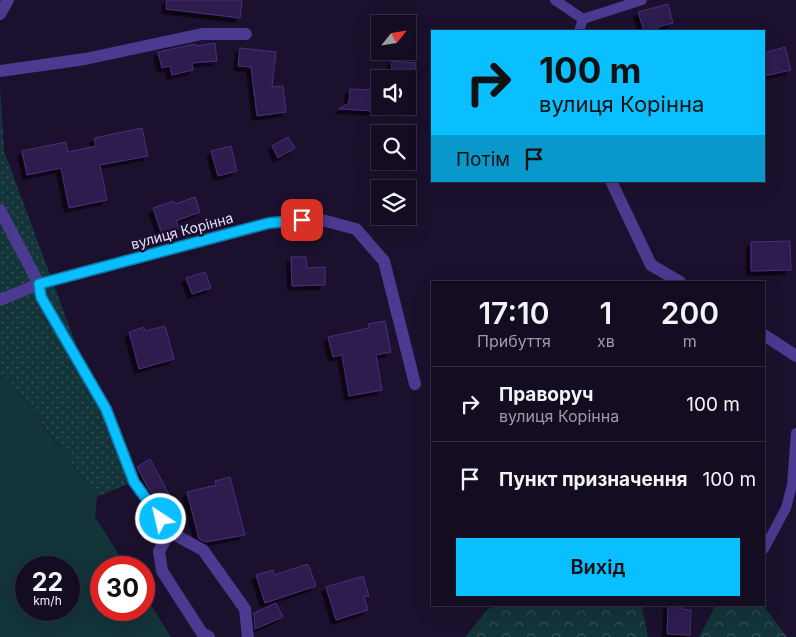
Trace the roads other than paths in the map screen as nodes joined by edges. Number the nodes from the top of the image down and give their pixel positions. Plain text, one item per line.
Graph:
1 (8, 0) edge
2 (555, 0) edge
3 (642, 0) edge
4 (0, 14) edge
5 (583, 19) junction
6 (579, 30) edge
7 (246, 34) dead end
8 (0, 71) edge
9 (611, 182) edge
10 (0, 210) edge
11 (678, 281) edge
12 (39, 284) junction
13 (0, 300) edge
14 (765, 336) edge
15 (796, 356) edge
16 (415, 384) dead end
17 (796, 433) edge
18 (170, 532) junction
19 (765, 547) edge
20 (208, 637) edge
21 (248, 637) edge

1 - 4 street
2 - 5 lane
3 - 5 lane
5 - 6 lane
7 - 8 street
9 - 11 street
10 - 12 street
12 - 13 street, вулиця Корінна
12 - 16 street, вулиця Корінна
12 - 18 street
14 - 15 street
17 - 19 lane
18 - 20 street
18 - 21 street

